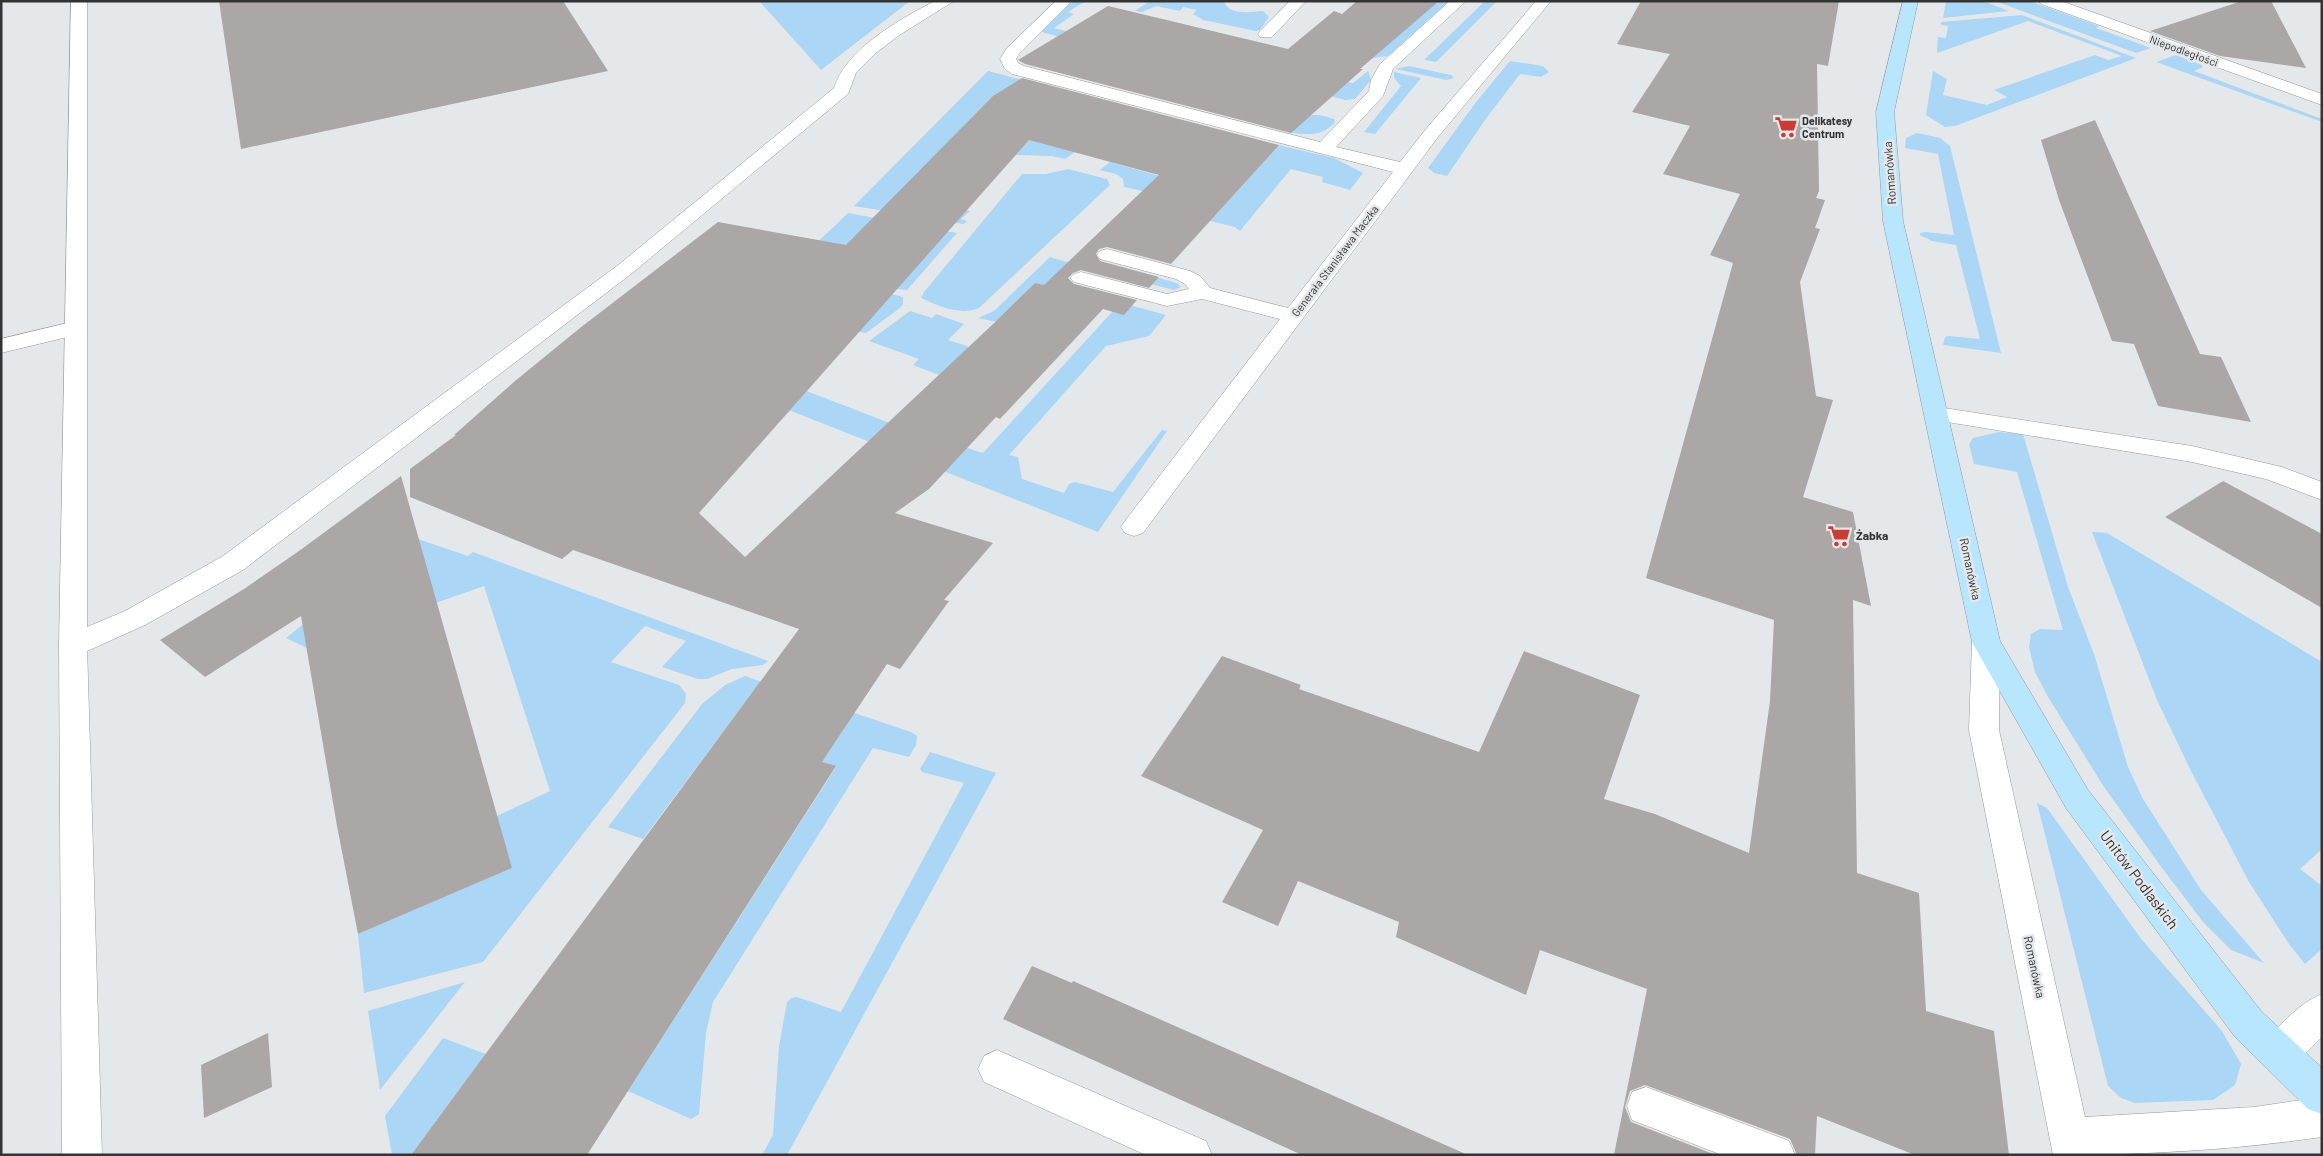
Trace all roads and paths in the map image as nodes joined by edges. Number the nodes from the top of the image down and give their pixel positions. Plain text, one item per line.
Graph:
1 (79, 1) edge
2 (946, 1) edge
3 (1065, 1) edge
4 (1299, 1) edge
5 (1459, 1) edge
6 (1544, 1) edge
7 (1911, 1) edge
8 (2046, 1) edge
9 (1266, 34) dead end
10 (2322, 100) edge
11 (1324, 150) junction
12 (1404, 169) junction
13 (1107, 255) dead end
14 (1081, 278) dead end
15 (1202, 293) junction
16 (1293, 316) junction
17 (76, 328) junction
18 (1, 346) edge
19 (1938, 414) junction
20 (2322, 492) edge
21 (1134, 527) dead end
22 (1986, 642) junction
23 (73, 645) junction
24 (2322, 1011) edge
25 (2279, 1054) junction
26 (997, 1069) dead end
27 (2322, 1095) edge
28 (1646, 1106) dead end
29 (2322, 1117) edge
30 (2071, 1146) edge
31 (82, 1155) edge
32 (1192, 1155) edge
33 (1776, 1155) edge

1 - 17 street
2 - 23 street
3 - 11 street
4 - 9 street
5 - 11 street
6 - 12 street, Generała Stanisława Maczka
7 - 19 street, Romanówka
8 - 10 street, Niepodległości
11 - 12 street
12 - 16 street, Generała Stanisława Maczka
13 - 15 street
14 - 15 street
15 - 16 street
16 - 21 street, Generała Stanisława Maczka
17 - 18 street
17 - 23 street
19 - 20 street
19 - 22 street, Romanówka
22 - 25 street, Unitów Podlaskich
22 - 30 street, Romanówka
23 - 31 street
24 - 25 street
25 - 27 street, Unitów Podlaskich
26 - 32 street
28 - 33 street
29 - 30 street, Romanówka

